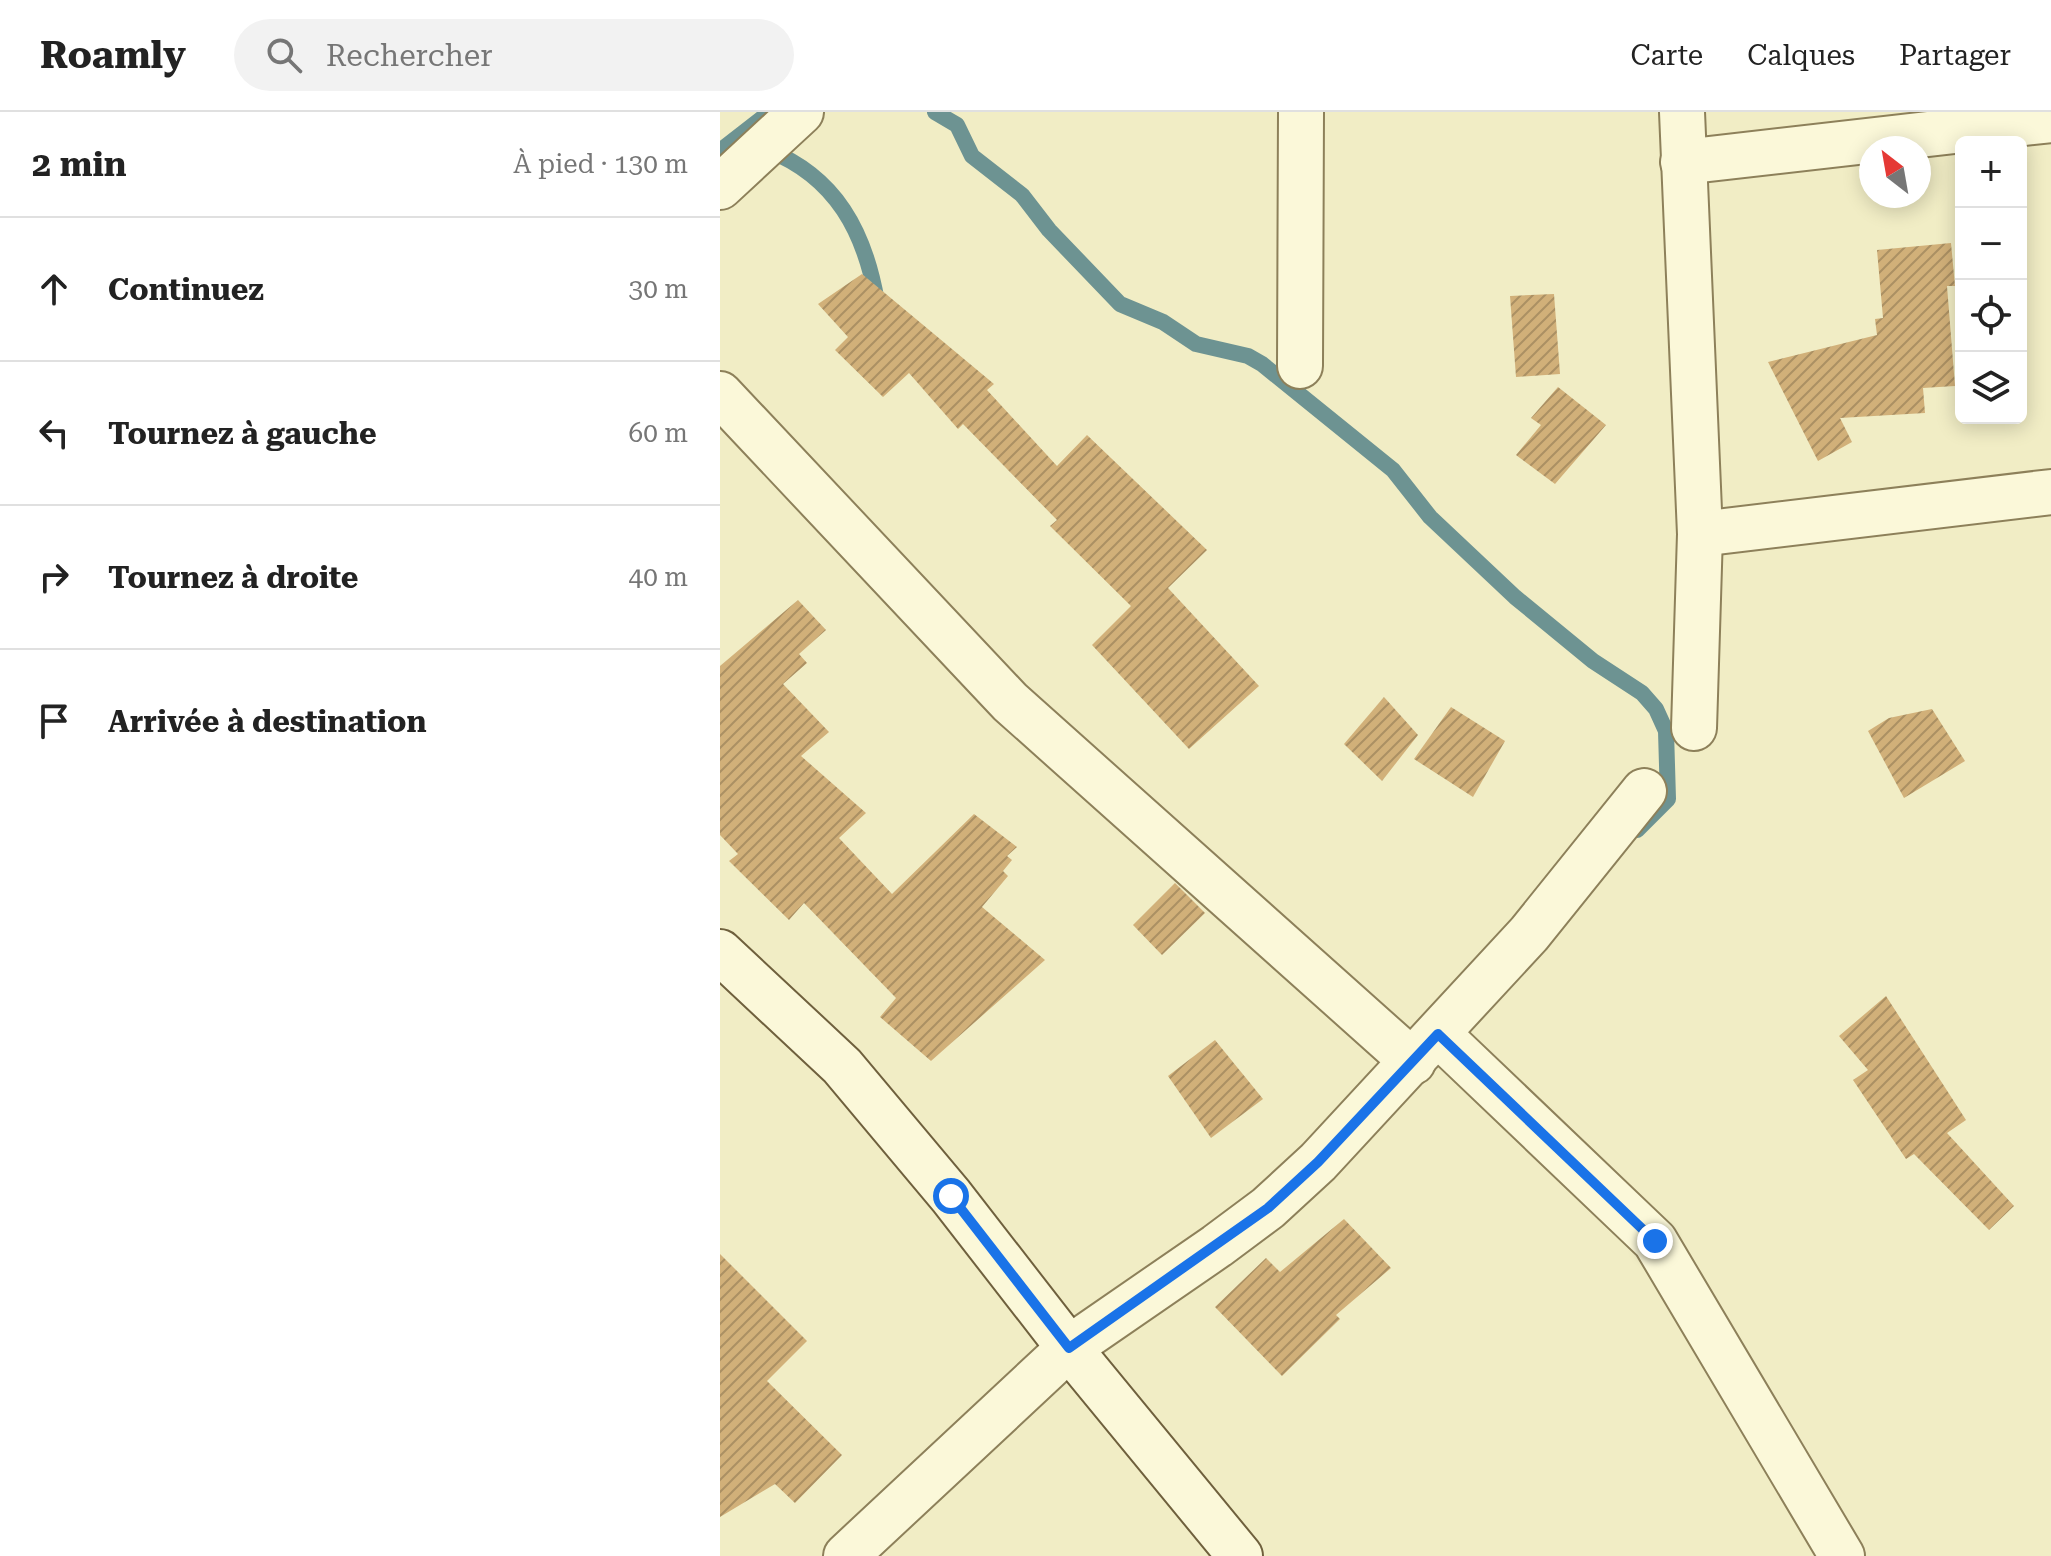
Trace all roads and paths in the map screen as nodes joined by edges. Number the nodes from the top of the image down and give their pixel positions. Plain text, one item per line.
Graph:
1 (801, 112) edge
2 (1301, 112) edge
3 (1682, 112) edge
4 (2051, 120) edge
5 (1683, 162) junction
6 (720, 187) edge
7 (1300, 366) dead end
8 (720, 394) edge
9 (2051, 492) edge
10 (1700, 534) junction
11 (1694, 728) dead end
12 (1644, 791) dead end
13 (720, 952) edge
14 (1425, 1048) junction
15 (1069, 1348) junction
16 (846, 1556) edge
17 (1240, 1556) edge
18 (1842, 1556) edge

1 - 6 street
2 - 7 street
3 - 5 street
4 - 5 street
5 - 10 street
8 - 14 street
9 - 10 street
10 - 11 street
12 - 14 street
13 - 15 street
14 - 15 street
14 - 18 street
15 - 16 street
15 - 17 street

